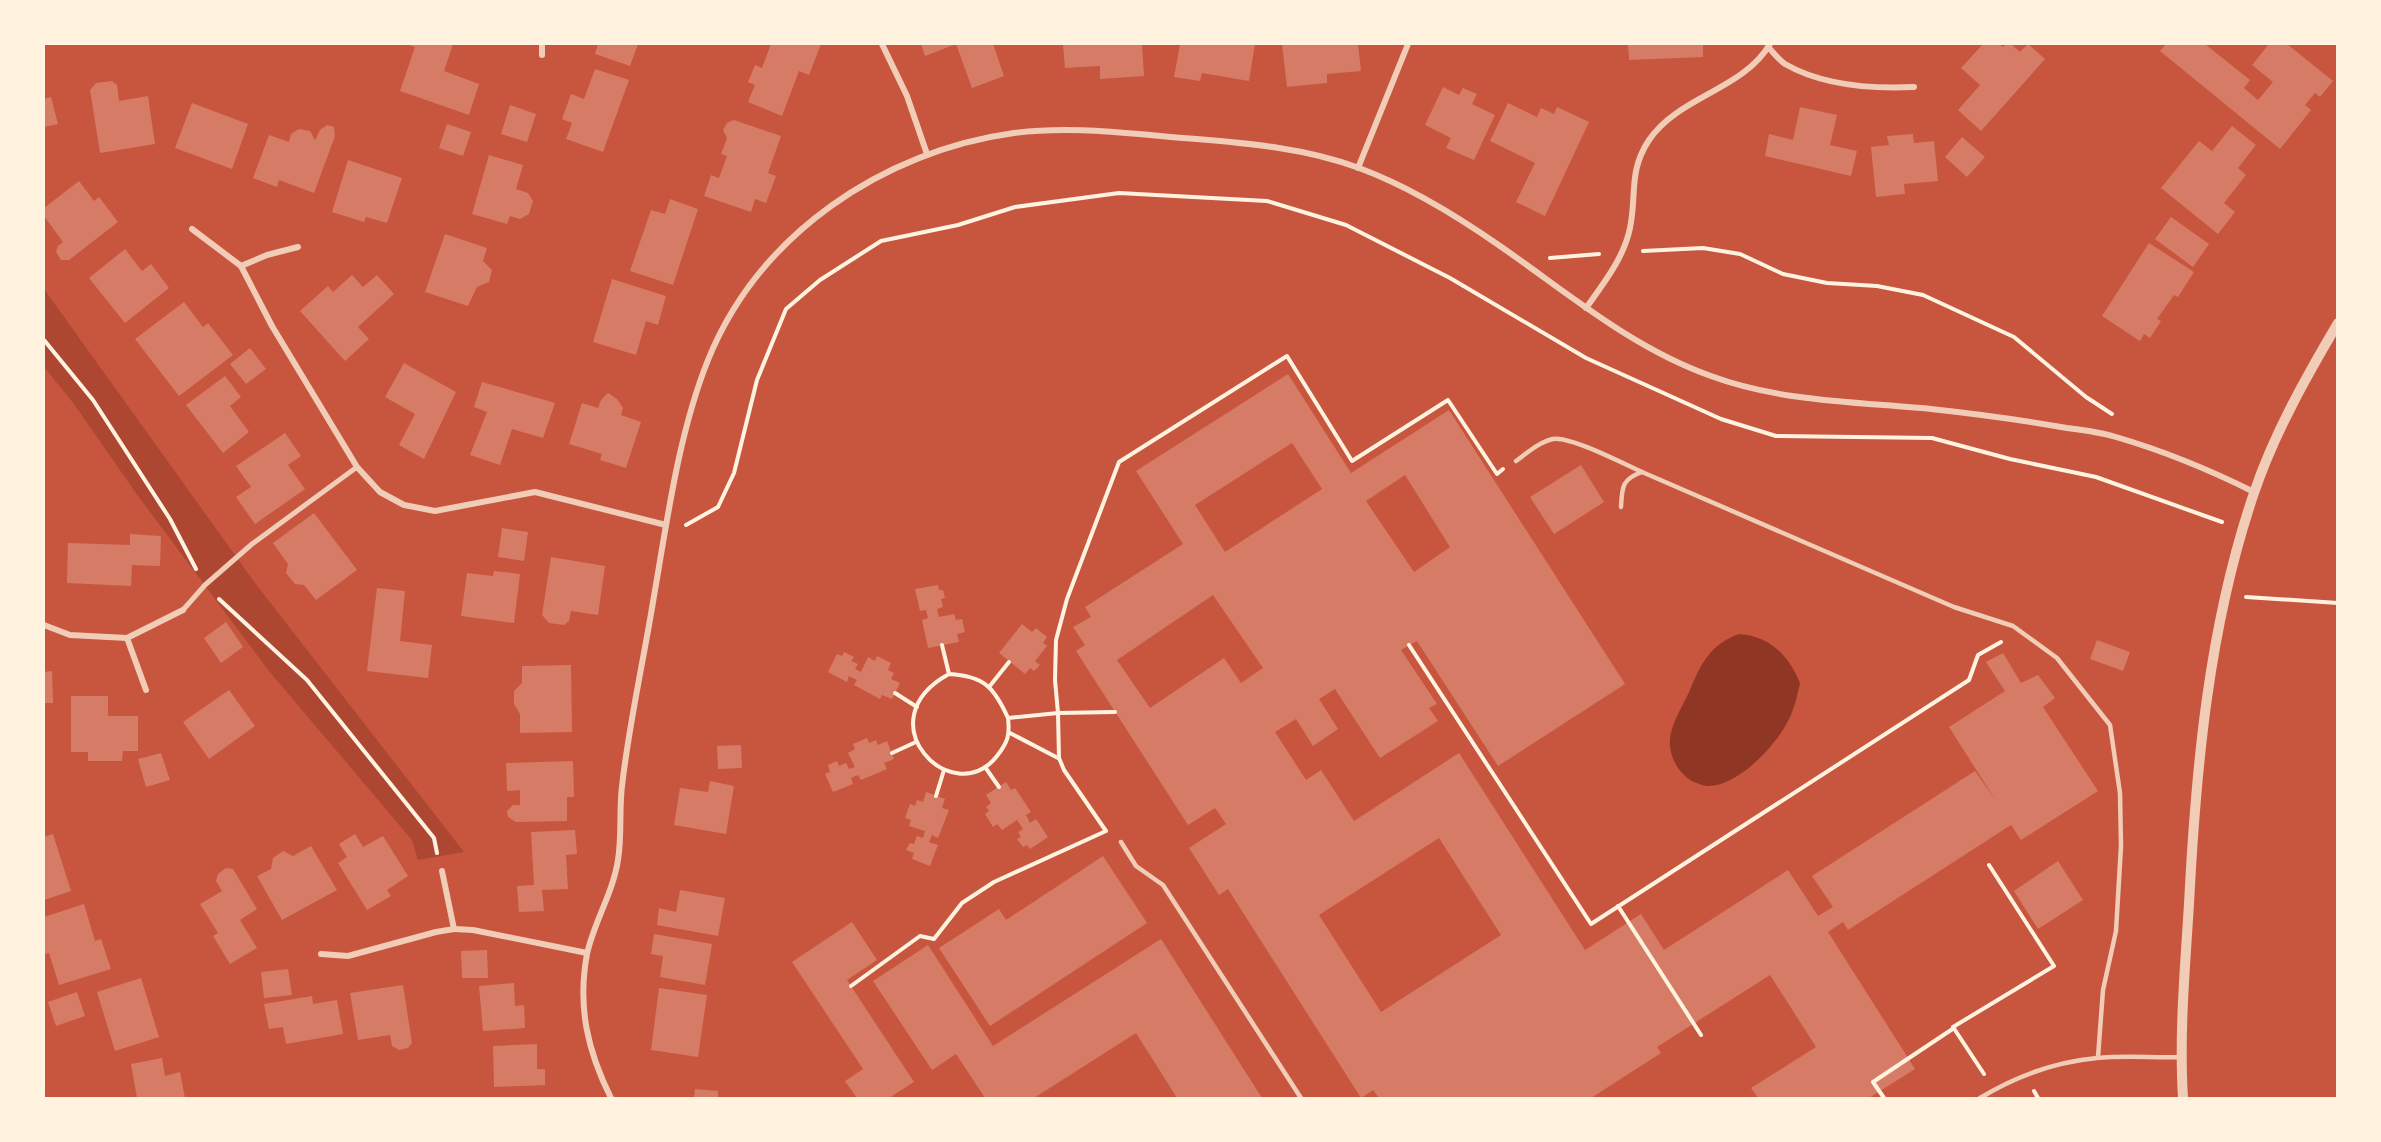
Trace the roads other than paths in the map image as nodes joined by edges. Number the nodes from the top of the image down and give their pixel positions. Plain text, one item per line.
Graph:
1 (542, 44) edge
2 (882, 44) edge
3 (1408, 44) edge
4 (1769, 45) edge
5 (542, 55) dead end
6 (1914, 87) dead end
7 (927, 154) junction
8 (1358, 168) junction
9 (192, 229) dead end
10 (298, 247) dead end
11 (241, 266) junction
12 (1586, 308) junction
13 (2337, 322) edge
14 (1515, 460) road end
15 (357, 467) junction
16 (1642, 472) junction
17 (2254, 492) junction
18 (1621, 507) dead end
19 (666, 525) junction
20 (183, 610) joint
21 (44, 625) edge
22 (127, 638) junction
23 (146, 690) dead end
24 (1121, 842) dead end
25 (442, 871) road end
26 (454, 929) junction
27 (587, 953) junction
28 (321, 954) dead end
29 (2181, 1057) junction
30 (2098, 1058) junction
31 (611, 1098) edge
32 (1301, 1098) edge
33 (1980, 1098) edge
34 (2183, 1098) edge

1 - 5 street
2 - 7 street
3 - 8 street
4 - 6 street
4 - 12 street
7 - 8 street
7 - 19 street
8 - 12 street
9 - 11 street
10 - 11 street
11 - 15 street
12 - 17 street
13 - 17 street
14 - 16 lane
15 - 19 street
15 - 20 street
16 - 18 lane
16 - 30 lane
17 - 29 street
19 - 27 street
20 - 22 street
21 - 22 street
22 - 23 street
24 - 32 lane
25 - 26 street
26 - 27 street
26 - 28 street
27 - 31 street
29 - 30 lane
29 - 34 street
30 - 33 lane

